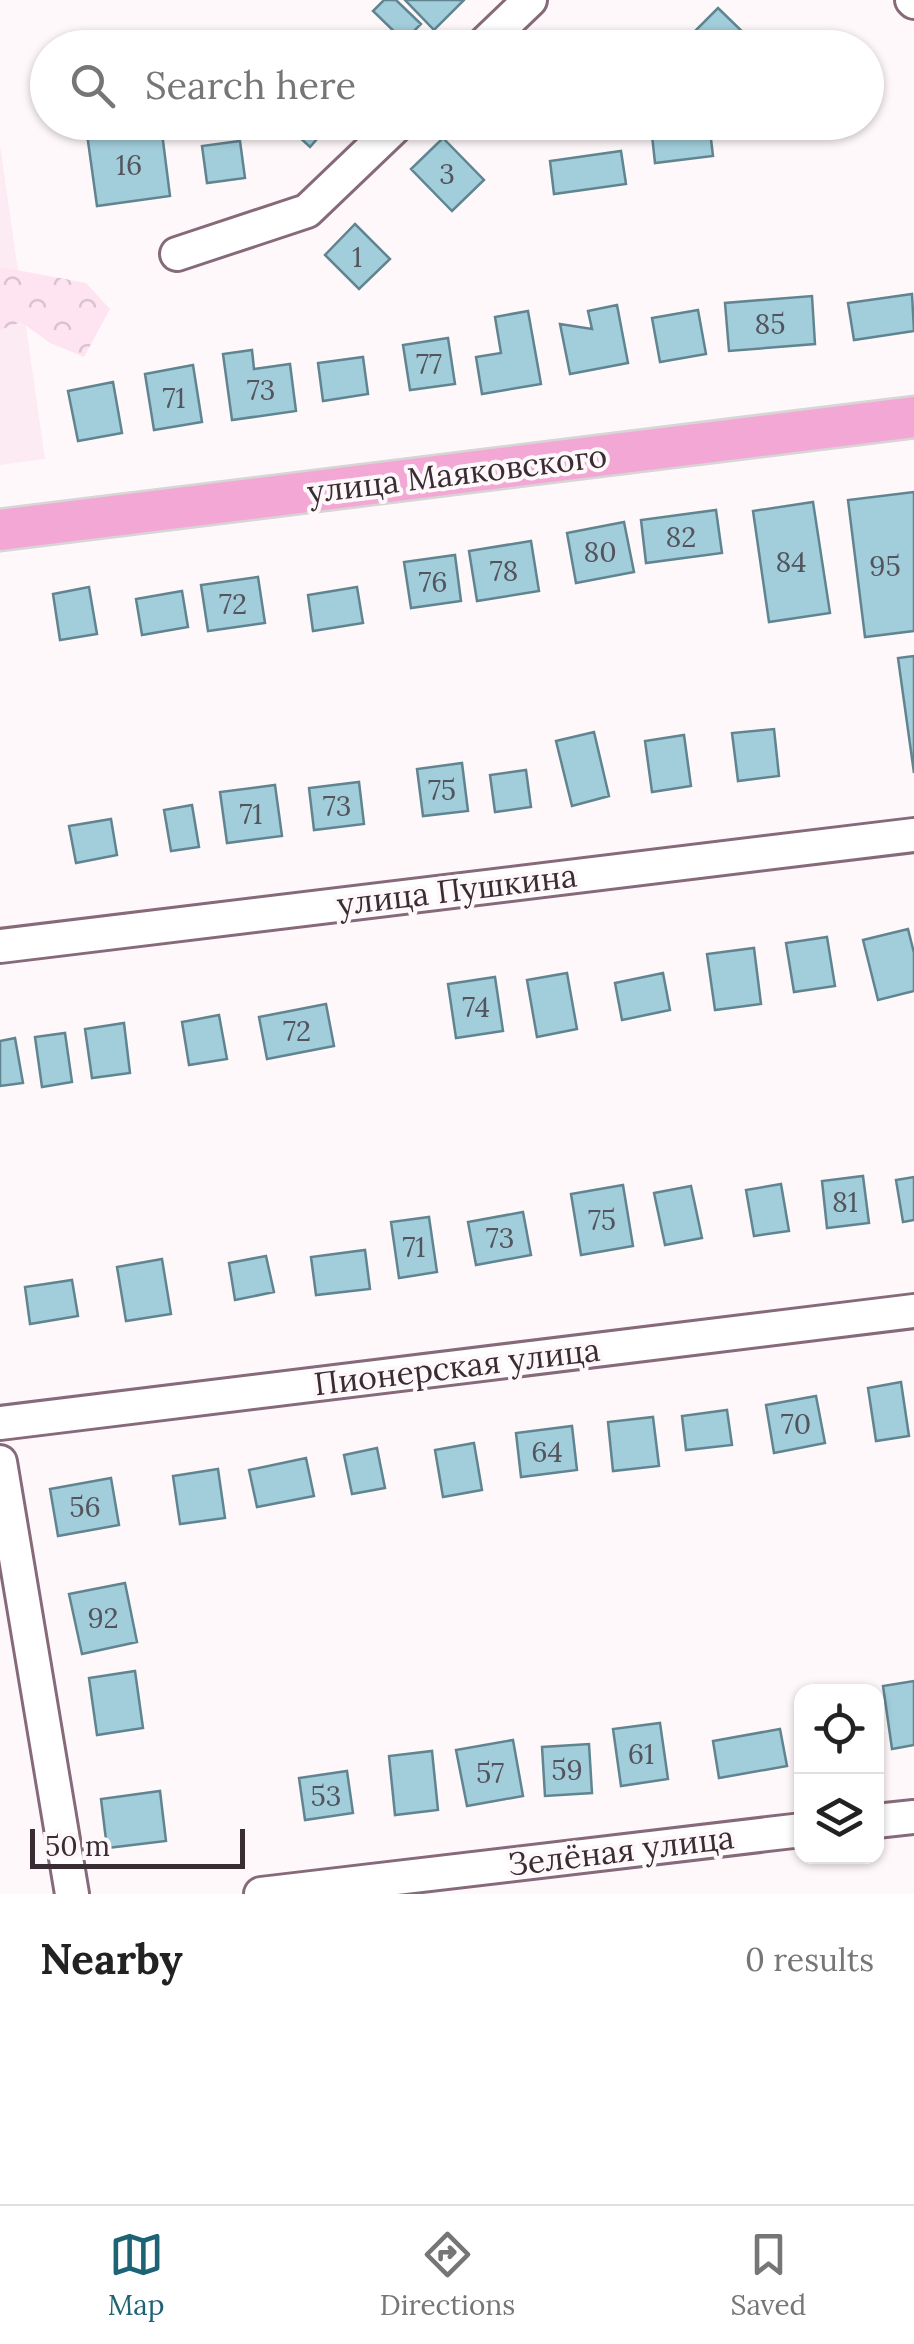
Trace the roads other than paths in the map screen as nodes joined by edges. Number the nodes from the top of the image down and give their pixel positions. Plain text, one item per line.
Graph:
1 (530, 0) edge
2 (499, 30) edge
3 (381, 140) edge
4 (178, 254) dead end
5 (914, 417) edge
6 (0, 530) edge
7 (914, 835) edge
8 (0, 946) edge
9 (914, 1311) edge
10 (0, 1423) edge
11 (0, 1462) edge
12 (914, 1817) edge
13 (884, 1820) edge
14 (794, 1831) edge
15 (72, 1894) edge
16 (261, 1894) edge

1 - 2 street
3 - 4 street
5 - 6 main road, улица Маяковского
7 - 8 street, улица Пушкина
9 - 10 street, Пионерская улица
11 - 15 street
12 - 13 street
14 - 16 street, Зелёная улица

